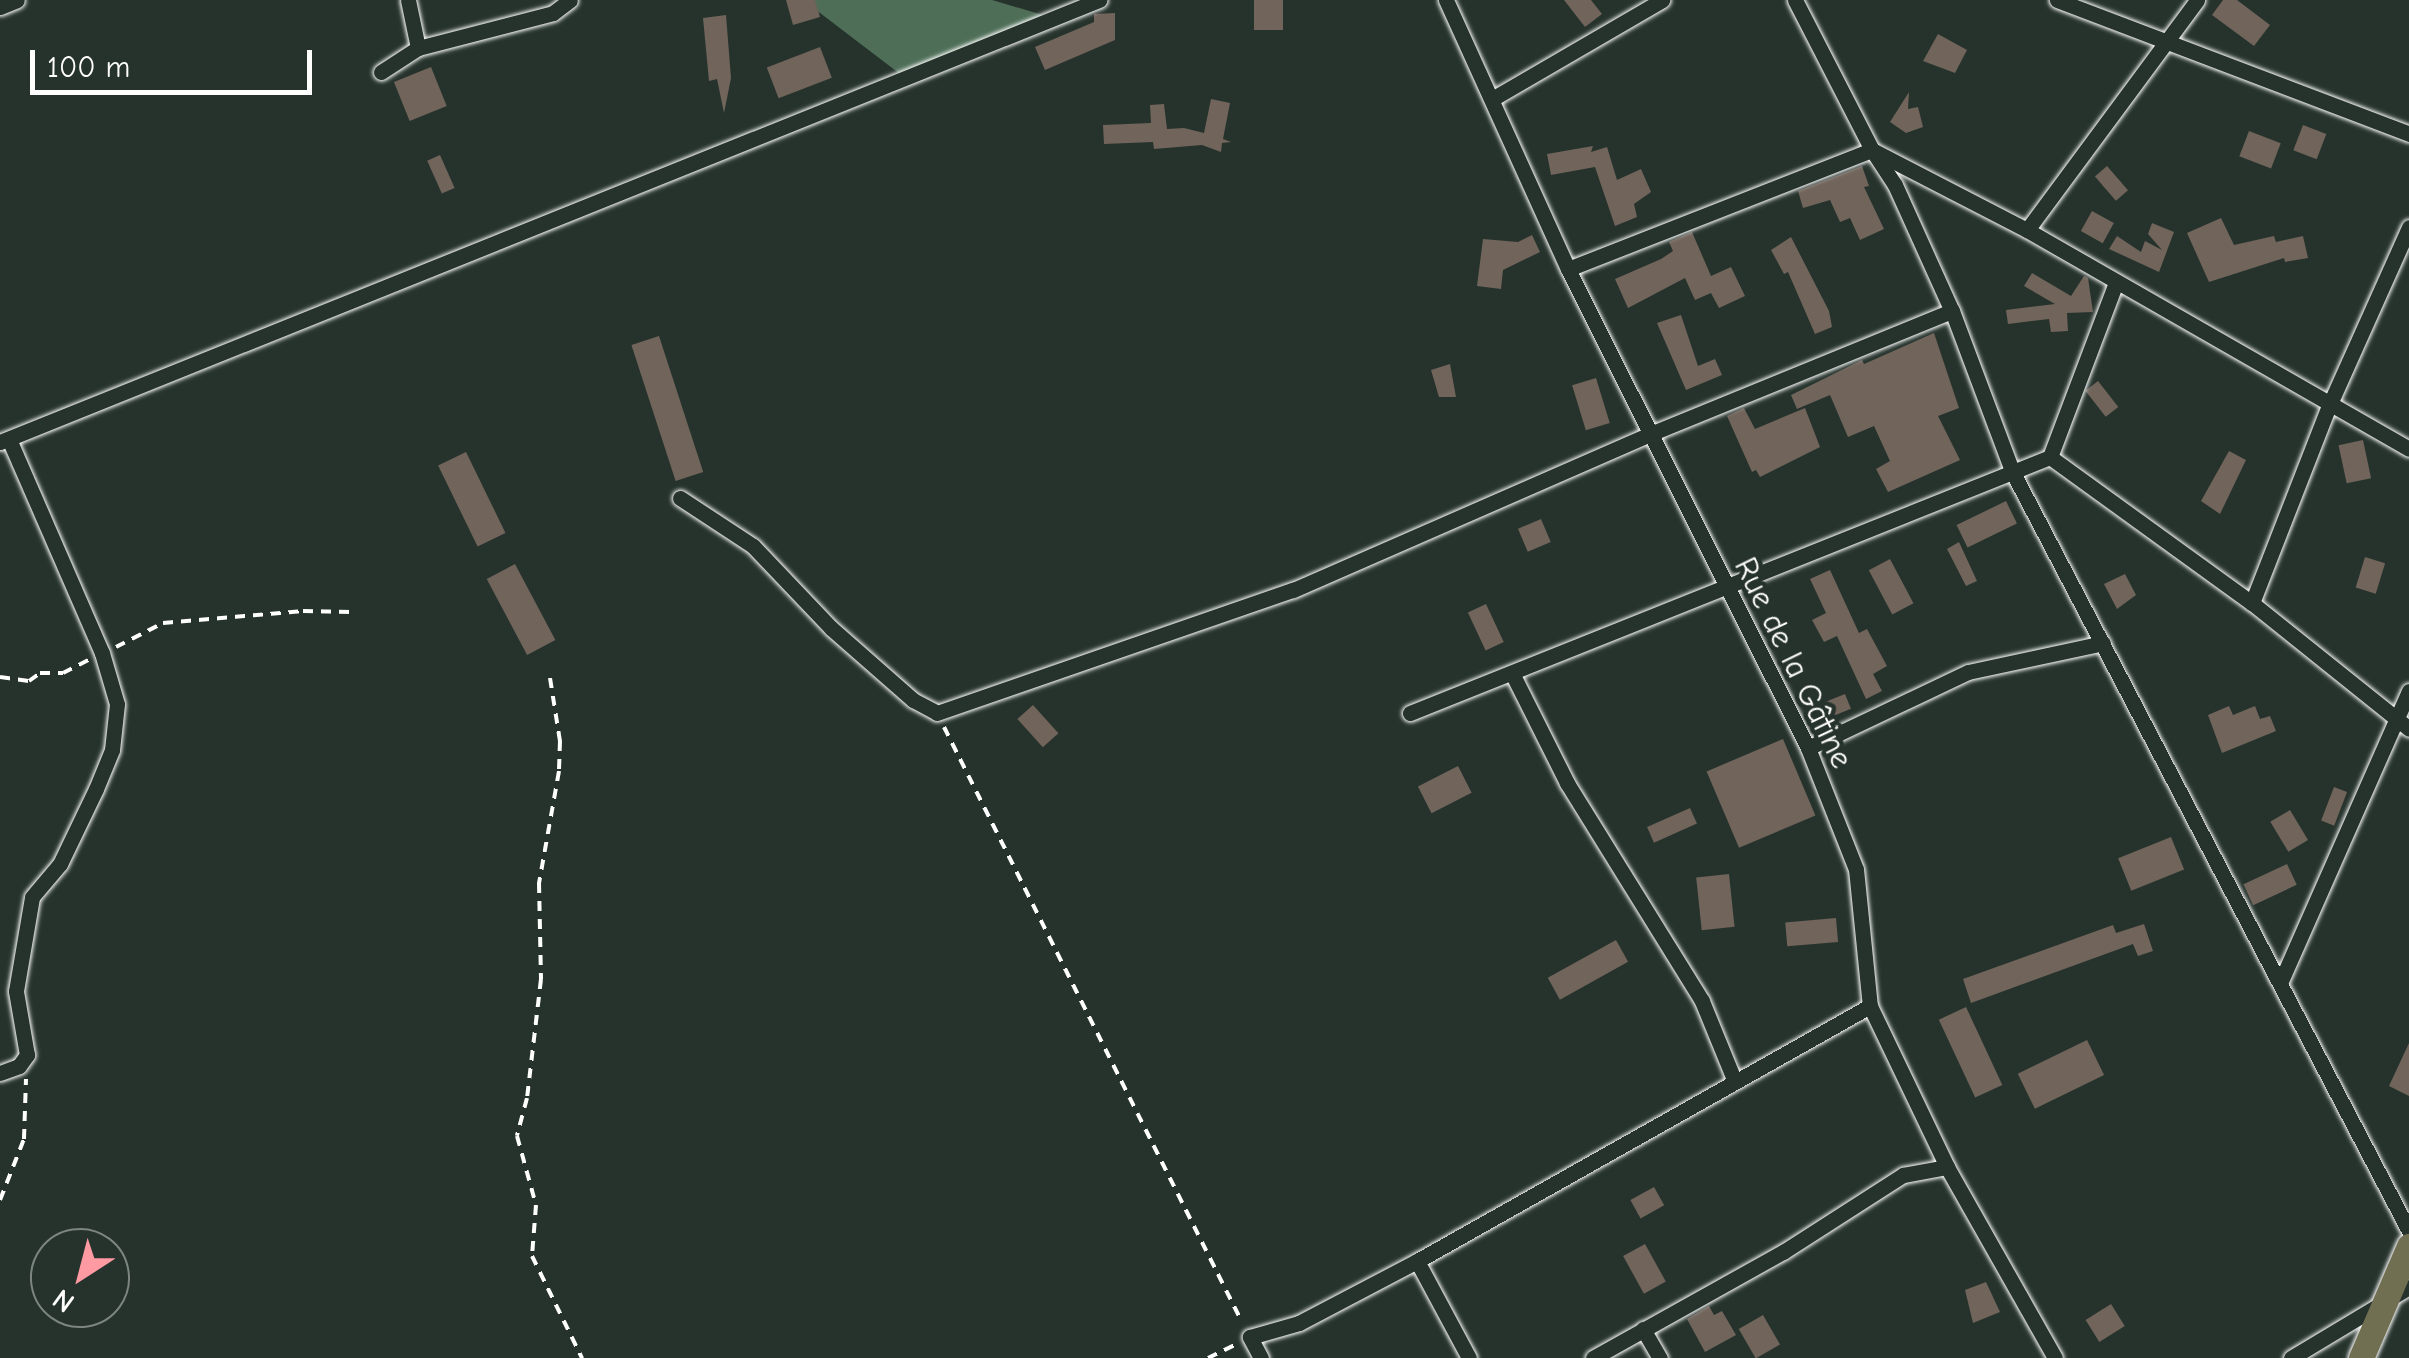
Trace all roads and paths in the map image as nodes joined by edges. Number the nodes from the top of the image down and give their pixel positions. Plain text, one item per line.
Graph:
1 (17, 0) edge
2 (408, 0) edge
3 (570, 0) edge
4 (1098, 0) edge
5 (1446, 0) edge
6 (1662, 0) edge
7 (1795, 0) edge
8 (2057, 0) edge
9 (2197, 0) edge
10 (0, 7) edge
11 (2164, 41) junction
12 (418, 48) junction
13 (381, 72) dead end
14 (1492, 98) junction
15 (2409, 134) edge
16 (1872, 150) junction
17 (2409, 227) edge
18 (2027, 230) junction
19 (1568, 269) junction
20 (2116, 282) junction
21 (1952, 311) junction
22 (2330, 406) junction
23 (1650, 434) junction
24 (4, 440) edge
25 (2409, 449) edge
26 (2050, 457) junction
27 (2012, 471) junction
28 (680, 498) dead end
29 (1726, 586) junction
30 (2252, 603) junction
31 (352, 612) dead end
32 (2104, 643) junction
33 (102, 653) junction
34 (1512, 672) junction
35 (0, 677) edge
36 (550, 678) dead end
37 (2409, 691) edge
38 (938, 714) junction
39 (1410, 714) dead end
40 (2403, 724) edge
41 (1808, 748) junction
42 (2281, 980) junction
43 (1870, 1006) junction
44 (27, 1054) junction
45 (0, 1073) edge
46 (1735, 1082) junction
47 (1947, 1167) junction
48 (0, 1200) edge
49 (2409, 1231) edge
50 (2409, 1246) edge
51 (1418, 1261) junction
52 (2398, 1294) edge
53 (1644, 1328) junction
54 (1250, 1337) junction
55 (582, 1358) edge
56 (1208, 1358) edge
57 (1261, 1358) edge
58 (1468, 1358) edge
59 (1593, 1358) edge
60 (1660, 1358) edge
61 (2054, 1358) edge
62 (2291, 1358) edge
63 (2361, 1358) edge

1 - 10 street
2 - 12 street
3 - 12 street
4 - 24 street
5 - 14 street, Rue de la Gâtine
6 - 14 street
7 - 16 street
8 - 11 street
9 - 11 street
11 - 15 street
11 - 18 street
12 - 13 street
14 - 19 street, Rue de la Gâtine
16 - 18 street
16 - 19 street
16 - 21 street
17 - 22 street
18 - 20 street
19 - 23 street, Rue de la Gâtine
20 - 22 street
20 - 26 street
21 - 23 street
21 - 27 street
22 - 25 street
22 - 30 street
23 - 29 street, Rue de la Gâtine
23 - 38 street
24 - 33 street
26 - 27 street
26 - 30 street
27 - 29 street
27 - 32 street
28 - 38 street
29 - 34 street
29 - 41 street, Rue de la Gâtine
30 - 40 street
31 - 33 path
32 - 41 street
32 - 42 street
33 - 35 path
33 - 44 street
34 - 39 street
34 - 46 street
36 - 55 path
37 - 40 street
38 - 54 path
40 - 42 street
41 - 43 street, Rue de la Gâtine
42 - 49 street
43 - 46 street
43 - 47 street, Rue de la Gâtine
44 - 45 street
44 - 48 path
46 - 51 street
47 - 53 street
47 - 61 street, Rue de la Gâtine
50 - 52 highway
51 - 54 street
51 - 58 street
52 - 62 street
52 - 63 highway
53 - 59 street
53 - 60 street
54 - 56 path
54 - 57 street

